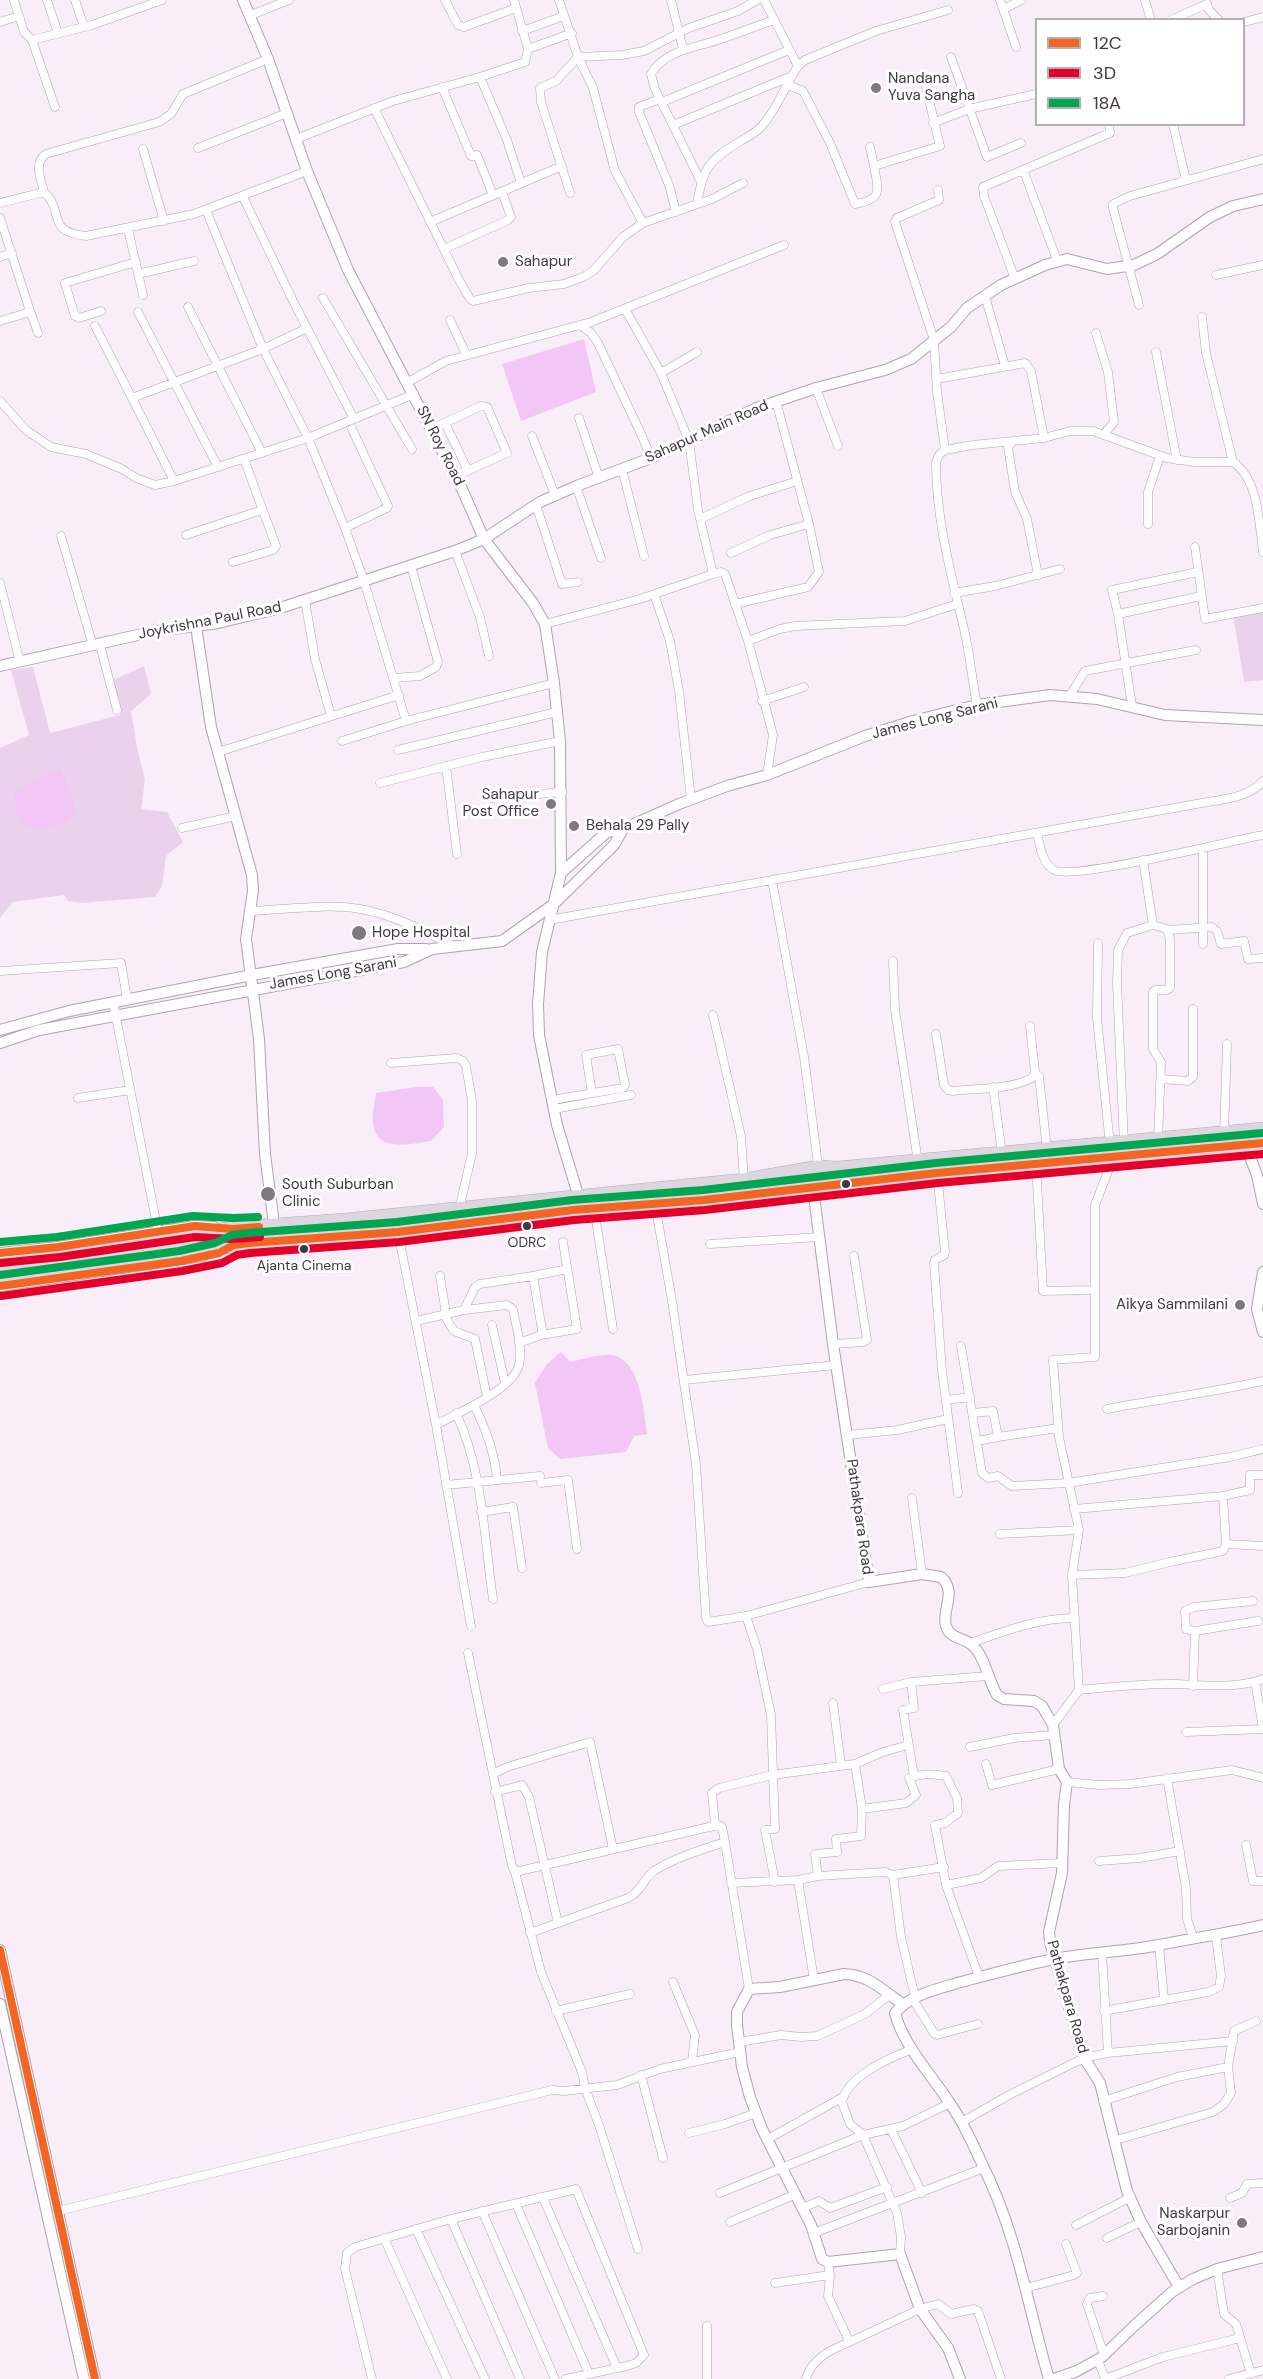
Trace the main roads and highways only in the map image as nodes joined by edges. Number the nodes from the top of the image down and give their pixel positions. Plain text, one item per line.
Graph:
1 (1263, 1130) edge
2 (1243, 1138) junction
3 (1263, 1143) edge
4 (1116, 1148) junction
5 (0, 1266) edge
6 (0, 1277) edge

1 - 2 highway
2 - 3 highway
2 - 4 highway
2 - 4 highway
4 - 5 highway
4 - 6 highway

